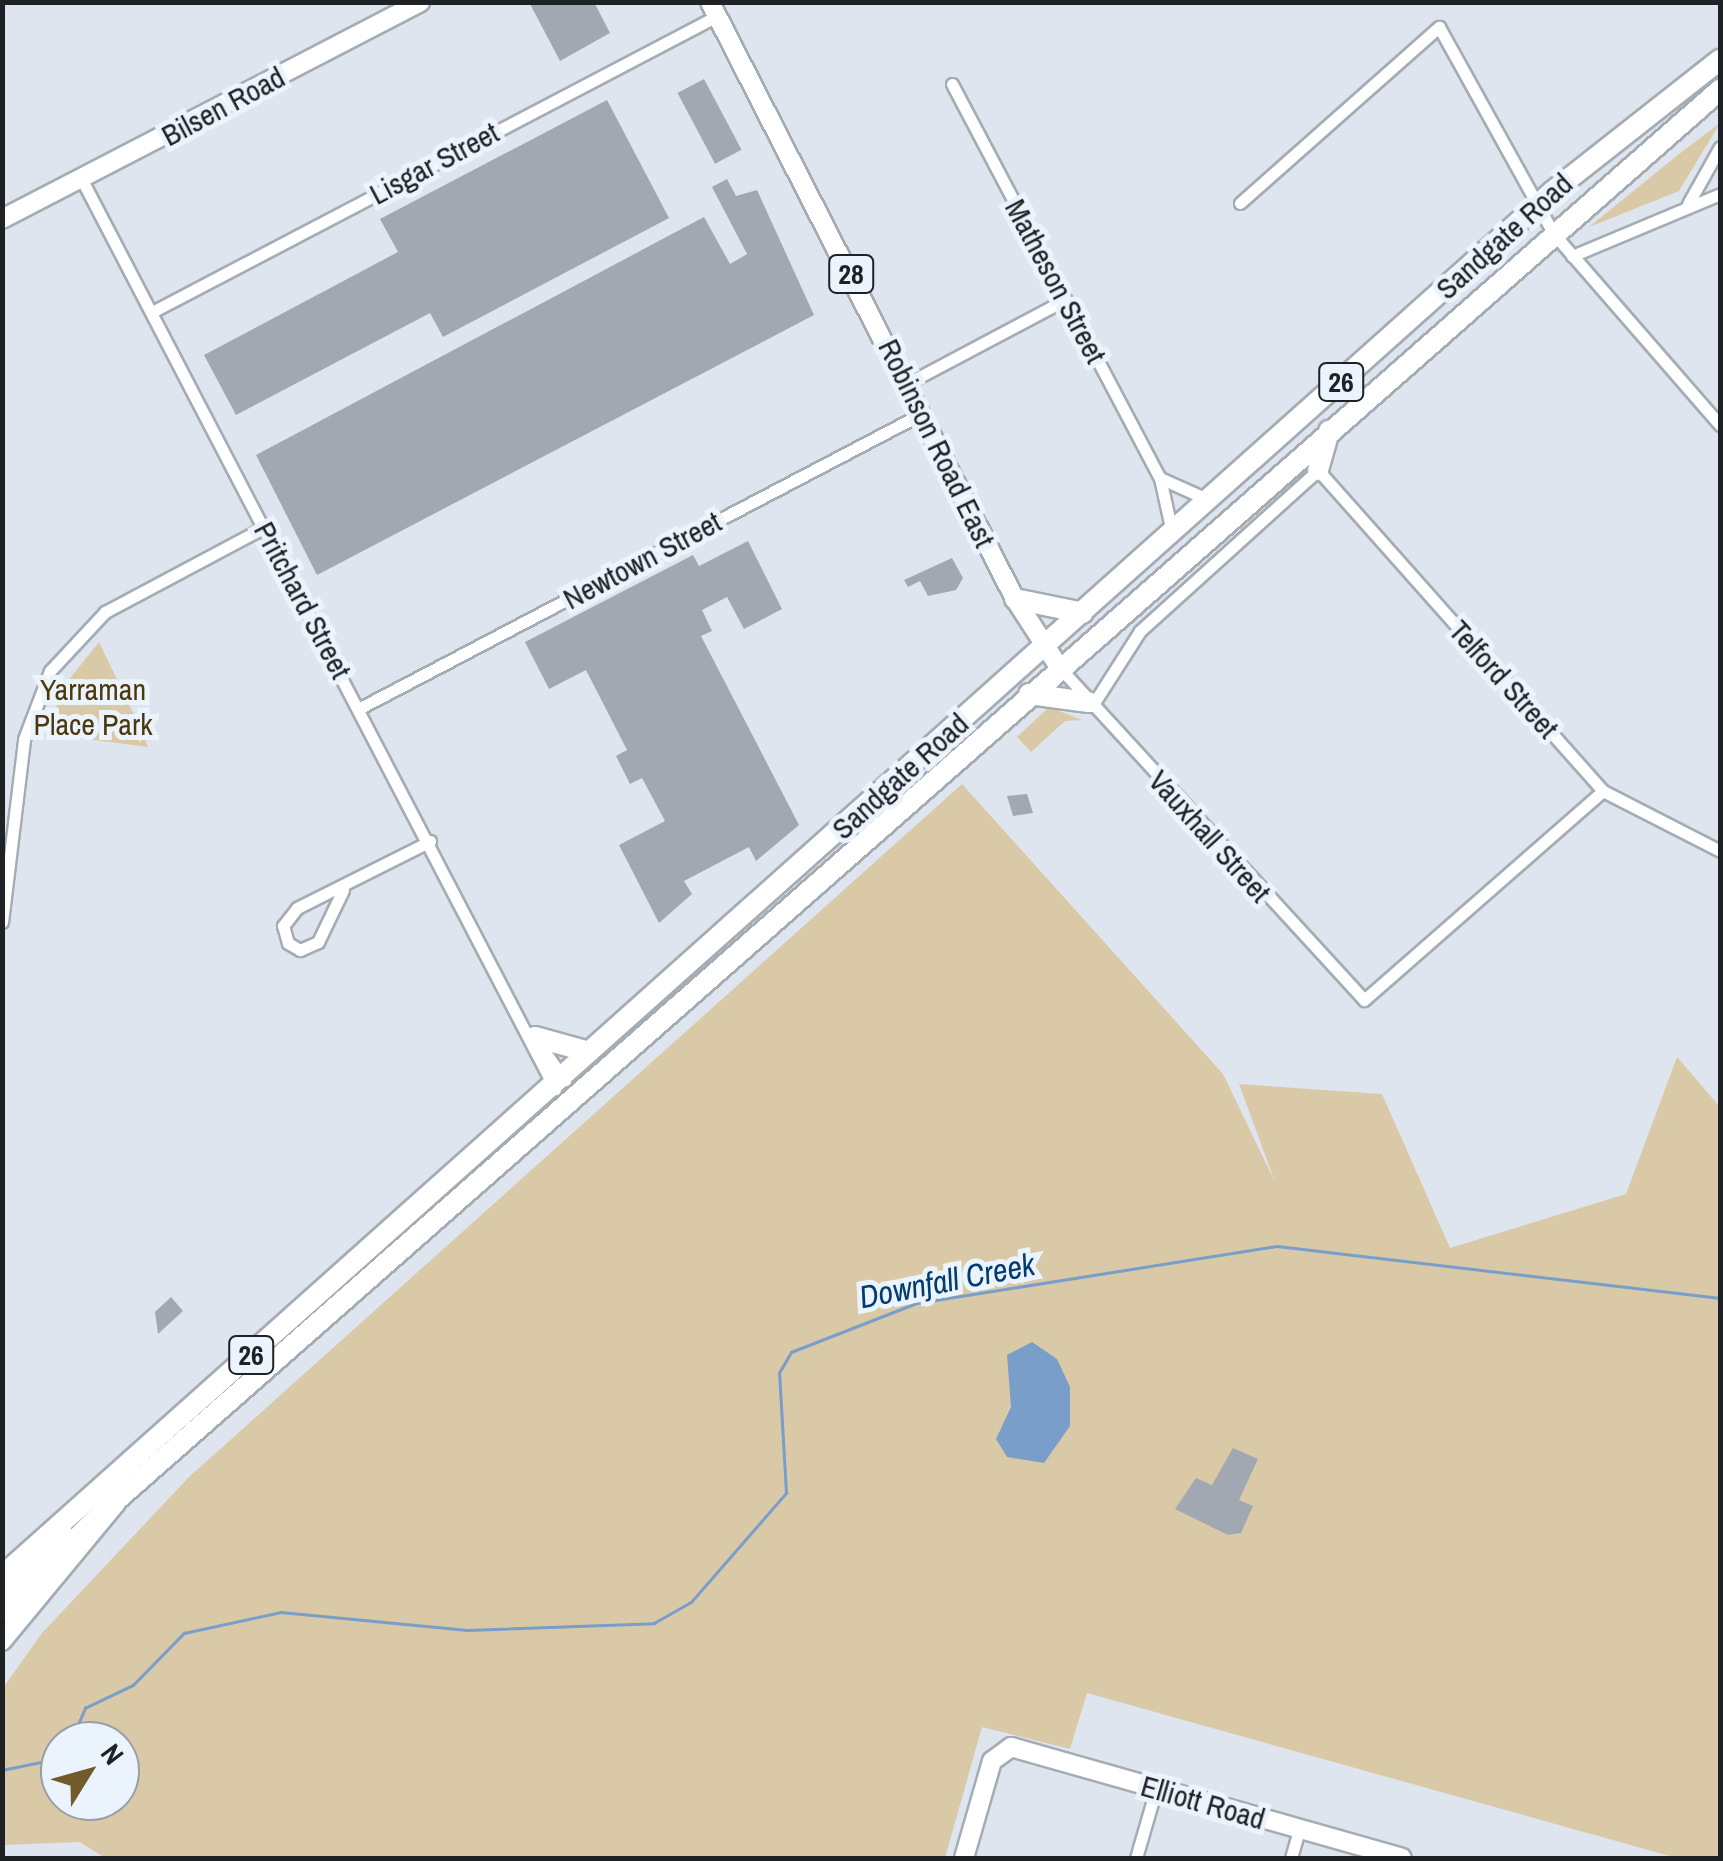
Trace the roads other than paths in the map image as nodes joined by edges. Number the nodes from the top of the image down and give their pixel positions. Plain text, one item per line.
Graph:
1 (420, 2) edge
2 (713, 9) edge
3 (1720, 60) edge
4 (952, 84) dead end
5 (1720, 90) edge
6 (1720, 147) edge
7 (82, 180) junction
8 (1720, 194) edge
9 (1240, 203) dead end
10 (1688, 204) junction
11 (1536, 208) junction
12 (26, 210) junction
13 (2, 219) edge
14 (2, 229) edge
15 (1553, 233) junction
16 (1572, 256) junction
17 (1065, 300) junction
18 (152, 312) junction
19 (908, 383) junction
20 (924, 412) junction
21 (1720, 425) edge
22 (1329, 432) junction
23 (1318, 470) junction
24 (1160, 478) junction
25 (1210, 500) junction
26 (265, 527) junction
27 (1172, 534) junction
28 (1016, 599) junction
29 (1083, 613) junction
30 (1044, 647) junction
31 (1059, 667) junction
32 (1029, 694) junction
33 (1090, 704) junction
34 (360, 708) junction
35 (1604, 791) junction
36 (430, 841) junction
37 (1720, 851) edge
38 (343, 890) junction
39 (2, 922) edge
40 (519, 1022) junction
41 (535, 1037) junction
42 (588, 1052) junction
43 (557, 1081) junction
44 (572, 1099) junction
45 (88, 1502) junction
46 (116, 1503) junction
47 (2, 1576) edge
48 (2, 1592) edge
49 (2, 1613) edge
50 (2, 1640) edge
51 (1156, 1789) junction
52 (1299, 1830) junction
53 (964, 1858) edge
54 (1136, 1858) edge
55 (1291, 1858) edge
56 (1402, 1858) edge

1 - 7 main road, Bilsen Road
2 - 18 street, Lisgar Street
2 - 19 main road, Robinson Road East / 28
3 - 11 highway, Sandgate Road / 26
4 - 17 street, Matheson Street
5 - 15 highway, Sandgate Road / 26
6 - 10 street
7 - 12 main road, Bilsen Road
7 - 18 street, Pritchard Street
8 - 10 street, Sandgate Road
9 - 11 street
10 - 16 street, Sandgate Road
11 - 15 street
11 - 25 highway, Sandgate Road / 26
12 - 13 main road, Bilsen Road
12 - 14 main road, Bilsen Road
15 - 16 street
15 - 22 highway, Sandgate Road / 26
16 - 21 street
17 - 19 street
17 - 24 street, Matheson Street
18 - 26 street, Pritchard Street
19 - 20 main road, Robinson Road East / 28
20 - 28 main road, Robinson Road East / 28
20 - 34 street, Newtown Street
22 - 23 highway
22 - 31 highway, Sandgate Road / 26
23 - 33 street
23 - 35 street, Telford Street
24 - 25 street
24 - 27 street, Matheson Street
25 - 27 highway, Sandgate Road / 26
26 - 34 street, Pritchard Street
26 - 39 street
27 - 29 highway, Sandgate Road / 26
28 - 29 highway
28 - 30 main road, Robinson Road East / 28
29 - 30 highway, Sandgate Road / 26
30 - 31 main road, Robinson Road East / 28
30 - 42 highway, Sandgate Road / 26
31 - 32 highway, Sandgate Road / 26
31 - 33 street, Vauxhall Street
32 - 33 highway
32 - 44 highway, Sandgate Road / 26
33 - 35 street, Vauxhall Street
34 - 36 street, Pritchard Street
35 - 37 street, Telford Street
36 - 38 street
36 - 40 street, Pritchard Street
38 - 38 street
40 - 41 street, Pritchard Street
40 - 43 street, Pritchard Street
41 - 42 highway
41 - 43 street, Pritchard Street
42 - 43 highway, Sandgate Road / 26
43 - 44 street, Pritchard Street
43 - 45 highway, Sandgate Road / 26
44 - 46 highway, Sandgate Road / 26
45 - 47 highway, Sandgate Road / 26
45 - 48 main road, Sandgate Road
46 - 49 highway, Sandgate Road / 26
46 - 50 main road, Sandgate Road
51 - 52 main road, Elliott Road
51 - 53 main road, Elliott Road
51 - 54 street
52 - 55 street
52 - 56 main road, Elliott Road

